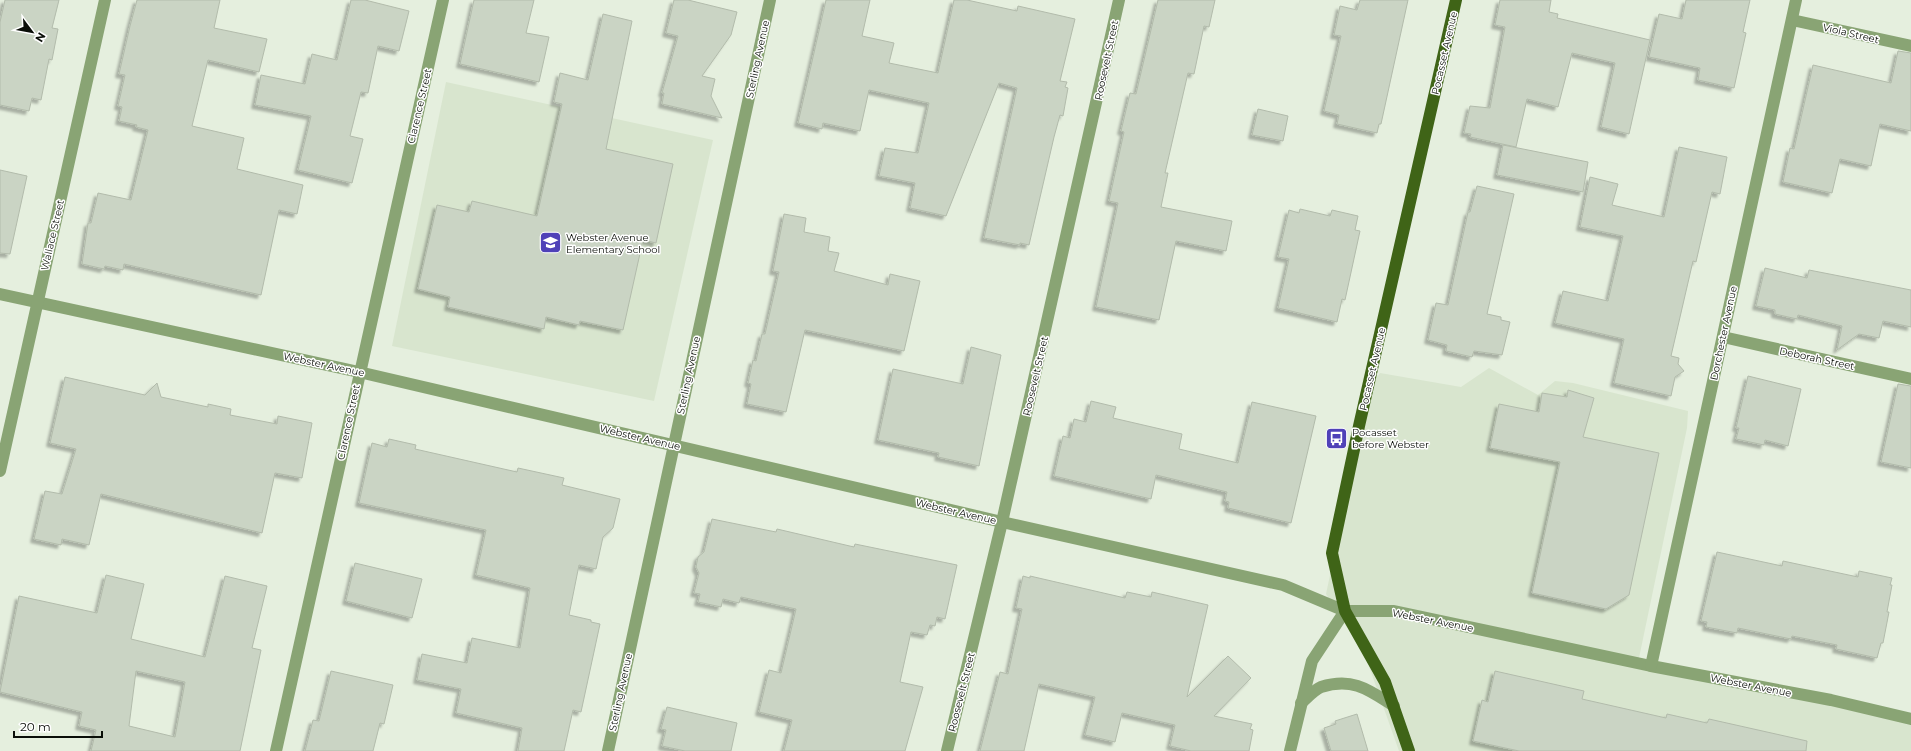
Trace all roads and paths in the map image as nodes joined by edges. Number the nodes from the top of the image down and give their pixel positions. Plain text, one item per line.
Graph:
1 (106, 0) edge
2 (443, 0) edge
3 (770, 0) edge
4 (1119, 0) edge
5 (1456, 0) edge
6 (1796, 0) edge
7 (1792, 20) junction
8 (1911, 46) edge
9 (0, 294) edge
10 (37, 303) junction
11 (1722, 337) junction
12 (359, 372) junction
13 (1911, 379) edge
14 (673, 445) junction
15 (0, 471) edge
16 (1002, 522) junction
17 (1345, 611) junction
18 (1651, 666) junction
19 (1301, 703) junction
20 (1394, 706) junction
21 (1911, 718) edge
22 (276, 751) edge
23 (608, 751) edge
24 (947, 751) edge
25 (1290, 751) edge
26 (1409, 751) edge

1 - 10 street, Wallace Street
2 - 12 street, Clarence Street
3 - 14 street, Sterling Avenue
4 - 16 street, Roosevelt Street
5 - 17 main road, Pocasset Avenue
6 - 7 street, Dorchester Avenue
7 - 8 street, Viola Street
7 - 11 street, Dorchester Avenue
9 - 10 street, Webster Avenue
10 - 12 street, Webster Avenue
10 - 15 street, Wallace Street
11 - 13 street, Deborah Street
11 - 18 street, Dorchester Avenue
12 - 14 street, Webster Avenue
12 - 22 street, Clarence Street
14 - 16 street, Webster Avenue
14 - 23 street, Sterling Avenue
16 - 17 street, Webster Avenue
16 - 24 street, Roosevelt Street
17 - 18 street, Webster Avenue
17 - 19 street
17 - 20 main road, Pocasset Avenue
18 - 21 street, Webster Avenue
19 - 20 street
19 - 25 street
20 - 26 main road, Pocasset Avenue

